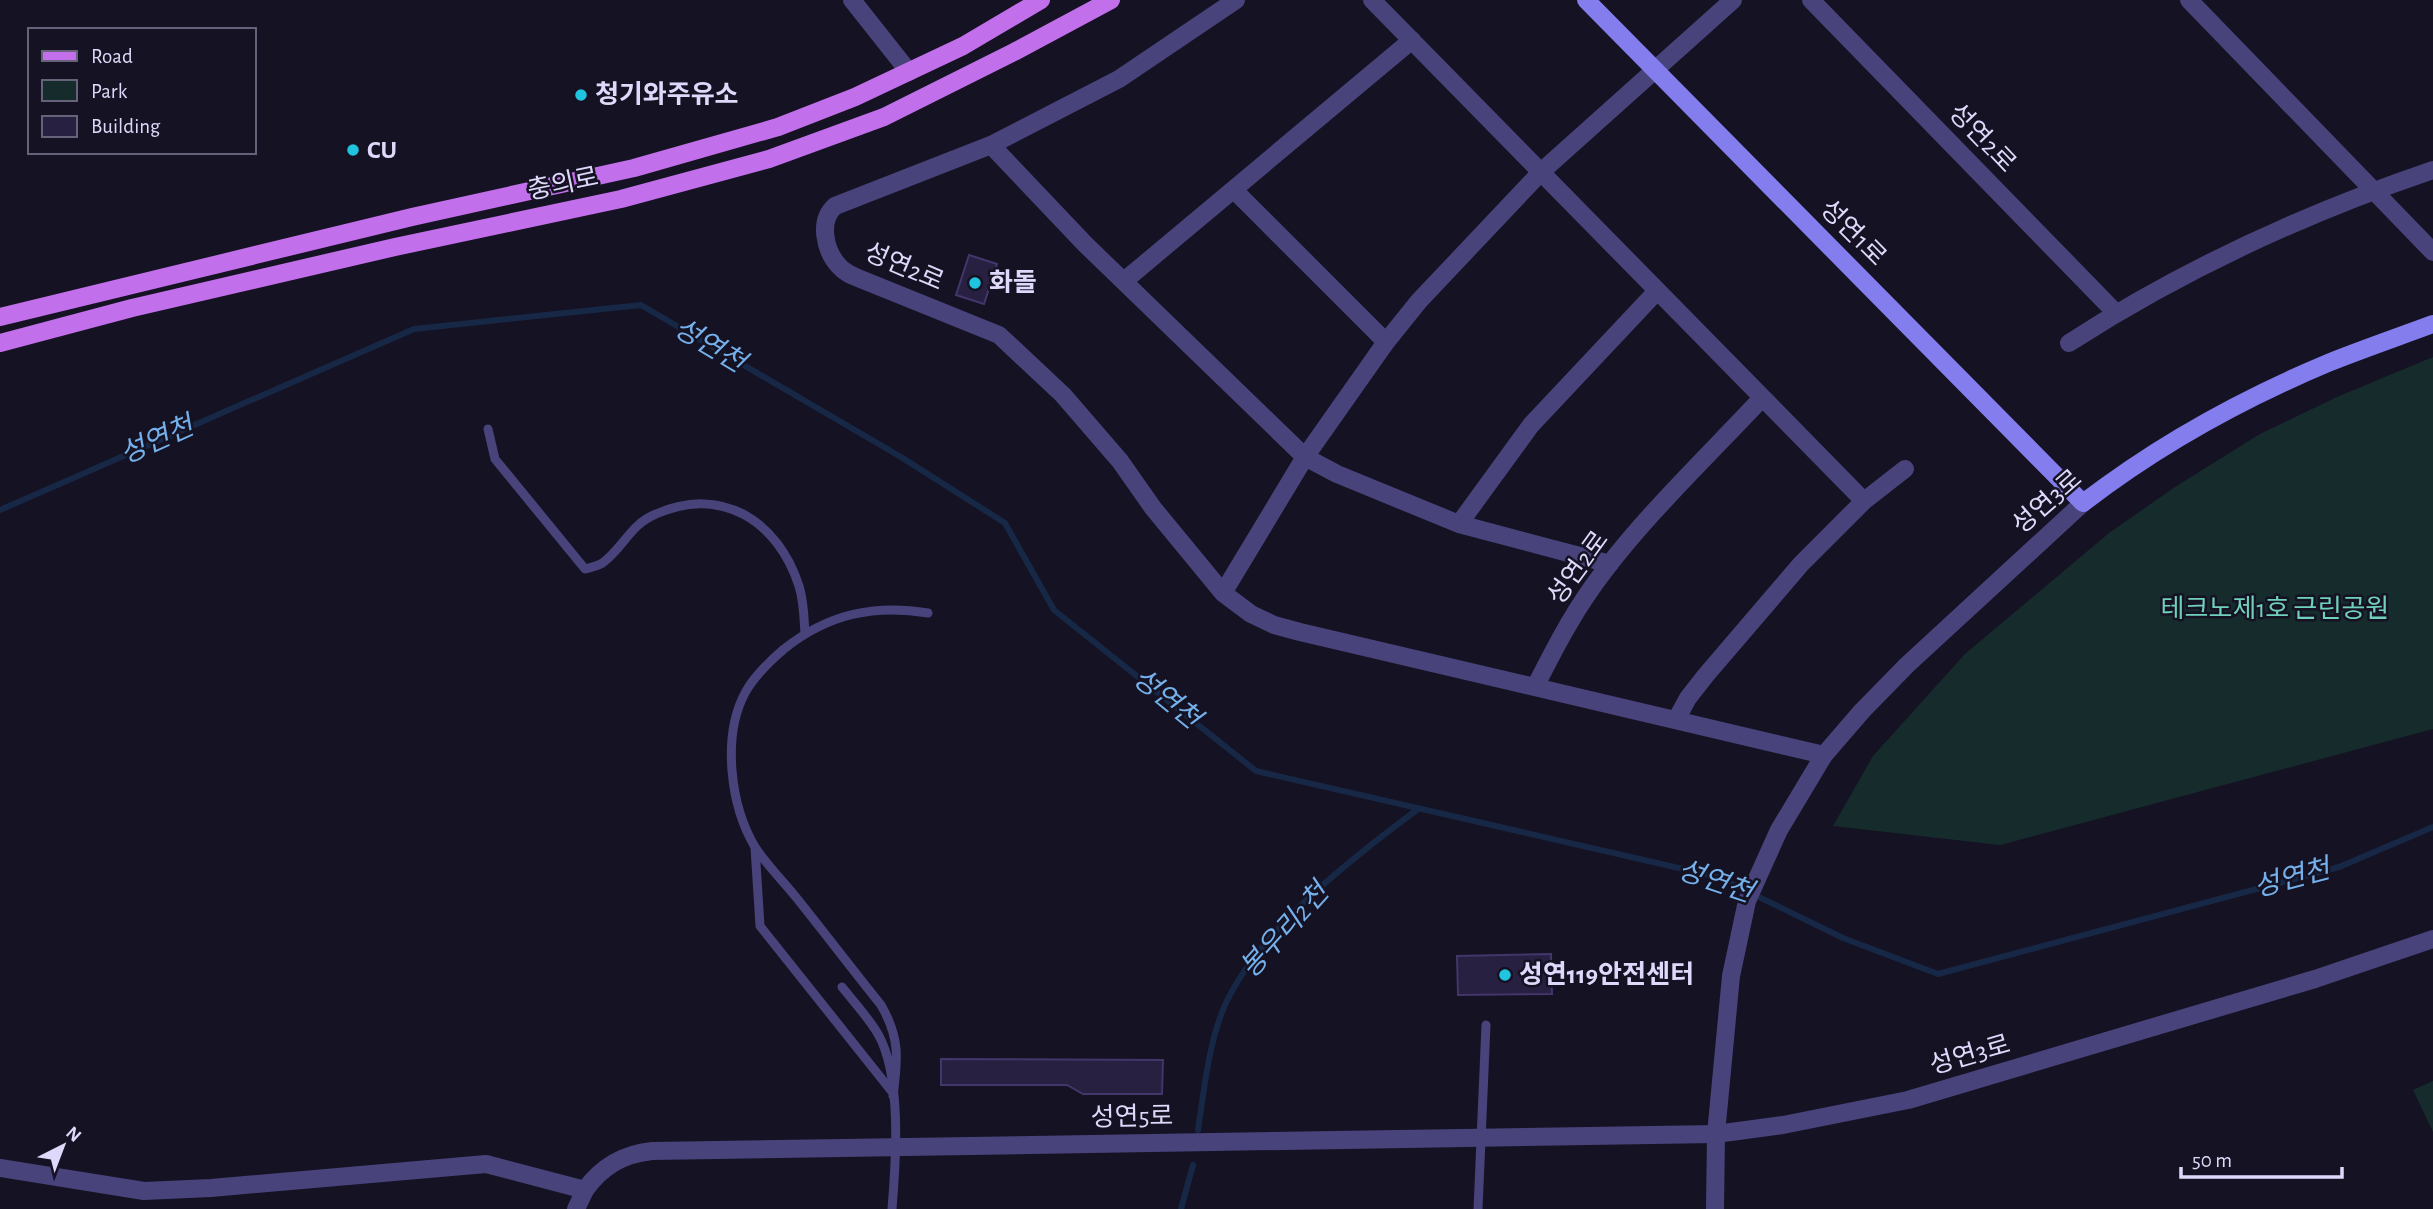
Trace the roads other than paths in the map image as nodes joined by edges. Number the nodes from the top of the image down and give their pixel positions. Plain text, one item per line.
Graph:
1 (852, 0) edge
2 (1041, 0) edge
3 (1111, 0) edge
4 (1236, 0) edge
5 (1372, 0) edge
6 (1586, 0) edge
7 (1733, 0) edge
8 (1811, 0) edge
9 (2189, 0) edge
10 (1412, 40) junction
11 (1654, 69) junction
12 (909, 72) junction
13 (991, 145) junction
14 (2433, 170) edge
15 (1541, 172) junction
16 (1234, 190) junction
17 (2373, 191) junction
18 (2433, 252) edge
19 (1124, 281) junction
20 (1657, 290) junction
21 (2116, 313) junction
22 (0, 317) edge
23 (2433, 324) edge
24 (1386, 342) junction
25 (0, 343) edge
26 (2069, 343) dead end
27 (1762, 398) junction
28 (488, 429) dead end
29 (1305, 457) junction
30 (1905, 469) dead end
31 (1864, 500) junction
32 (2084, 503) junction
33 (1459, 524) junction
34 (1610, 564) junction
35 (1223, 593) junction
36 (928, 613) dead end
37 (805, 634) junction
38 (1535, 687) junction
39 (1676, 720) junction
40 (1824, 755) junction
41 (755, 847) junction
42 (2433, 939) edge
43 (842, 987) dead end
44 (1486, 1025) dead end
45 (893, 1095) junction
46 (1716, 1135) junction
47 (1480, 1138) junction
48 (897, 1147) junction
49 (0, 1168) edge
50 (585, 1190) junction
51 (576, 1209) edge
52 (892, 1209) edge
53 (1478, 1209) edge
54 (1715, 1209) edge

1 - 12 street
2 - 12 main road, 충의로
3 - 25 main road, 충의로
4 - 13 street, 성연2로
5 - 10 street
6 - 11 main road, 성연1로
7 - 11 street
8 - 21 street, 성연2로
9 - 17 street
10 - 15 street
10 - 16 street
11 - 15 street
11 - 32 main road, 성연1로
12 - 22 main road, 충의로
13 - 19 street
13 - 35 street, 성연2로
14 - 17 street
15 - 20 street
15 - 24 street
16 - 19 street
16 - 24 street
17 - 18 street
17 - 21 street
19 - 29 street
20 - 27 street
20 - 33 street
21 - 26 street
23 - 32 main road, 성연3로
24 - 29 street
27 - 31 street
27 - 34 street, 성연2로
28 - 37 lane
29 - 33 street
29 - 35 street
30 - 31 street
31 - 39 street
32 - 40 street, 성연3로
33 - 34 street
34 - 38 street, 성연2로
35 - 38 street, 성연2로
36 - 37 lane
37 - 41 lane
38 - 39 street, 성연2로
39 - 40 street, 성연2로
40 - 46 street, 성연3로
41 - 45 lane
41 - 45 lane
42 - 46 street, 성연3로
43 - 45 lane
44 - 47 lane
45 - 48 lane
46 - 47 street, 성연5로
46 - 54 street
47 - 48 street, 성연5로
47 - 53 lane
48 - 50 street, 성연5로
48 - 52 lane
49 - 50 street
50 - 51 street, 성연5로

